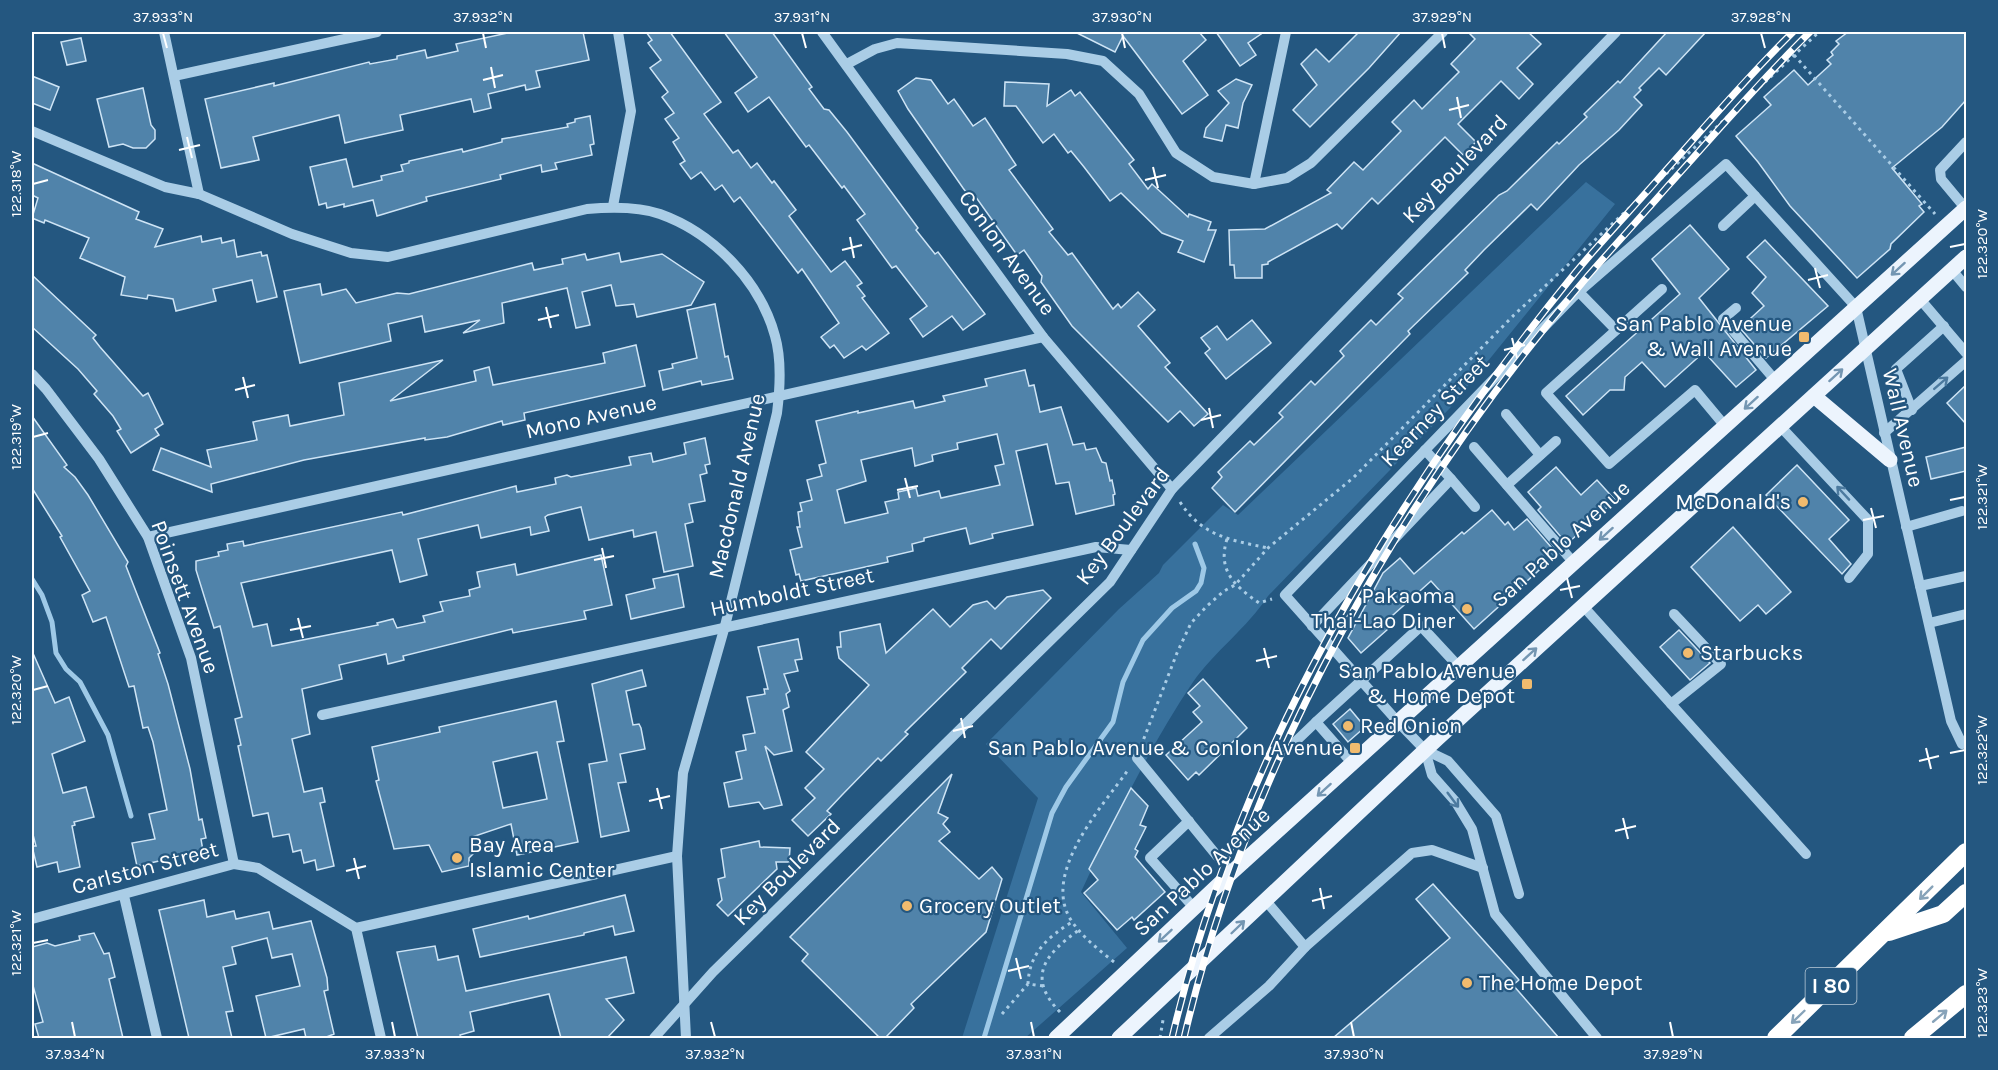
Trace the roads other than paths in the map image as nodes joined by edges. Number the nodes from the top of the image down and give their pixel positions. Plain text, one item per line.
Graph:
1 (164, 32) edge
2 (377, 32) edge
3 (618, 32) edge
4 (822, 32) edge
5 (1286, 32) edge
6 (1443, 32) edge
7 (1616, 32) edge
8 (847, 64) junction
9 (174, 76) junction
10 (32, 131) edge
11 (1966, 142) edge
12 (1726, 164) joint
13 (1254, 184) junction
14 (199, 194) junction
15 (1755, 196) junction
16 (613, 206) junction
17 (1966, 208) edge
18 (1724, 226) dead end
19 (1966, 257) edge
20 (1952, 270) junction
21 (1966, 287) edge
22 (1662, 289) dead end
23 (1578, 292) junction
24 (1920, 299) junction
25 (1856, 307) junction
26 (1736, 308) dead end
27 (1944, 326) junction
28 (1616, 330) junction
29 (1043, 337) junction
30 (1866, 349) junction
31 (1966, 353) edge
32 (1966, 361) edge
33 (32, 374) edge
34 (1775, 380) junction
35 (779, 395) junction
36 (1814, 396) junction
37 (1911, 410) junction
38 (1506, 414) dead end
39 (1725, 426) junction
40 (1780, 426) junction
41 (1884, 433) junction
42 (1556, 441) dead end
43 (1474, 447) dead end
44 (1425, 450) junction
45 (1540, 455) junction
46 (1890, 460) junction
47 (1451, 479) junction
48 (1507, 485) junction
49 (1172, 489) junction
50 (1475, 507) dead end
51 (1962, 511) dead end
52 (1906, 527) junction
53 (148, 537) junction
54 (1131, 550) junction
55 (1574, 563) junction
56 (1966, 576) edge
57 (1849, 578) dead end
58 (1920, 586) junction
59 (1583, 606) junction
60 (1674, 614) dead end
61 (1966, 614) edge
62 (1929, 623) junction
63 (725, 626) junction
64 (1312, 626) junction
65 (1459, 667) junction
66 (1361, 680) junction
67 (1671, 704) junction
68 (322, 715) dead end
69 (1316, 722) junction
70 (1398, 722) junction
71 (1294, 742) dead end
72 (1962, 744) dead end
73 (1425, 750) junction
74 (1137, 758) dead end
75 (1353, 764) junction
76 (1189, 821) junction
77 (1966, 852) edge
78 (1806, 854) dead end
79 (677, 856) junction
80 (234, 864) junction
81 (1483, 868) junction
82 (1231, 873) junction
83 (1966, 893) edge
84 (1519, 894) dead end
85 (124, 896) junction
86 (1266, 901) junction
87 (1195, 909) junction
88 (32, 919) edge
89 (356, 928) junction
90 (1886, 933) junction
91 (1305, 947) junction
92 (1966, 994) edge
93 (685, 1003) junction
94 (157, 1038) edge
95 (381, 1038) edge
96 (654, 1038) edge
97 (686, 1038) edge
98 (1056, 1038) edge
99 (1119, 1038) edge
100 (1209, 1038) edge
101 (1597, 1038) edge
102 (1776, 1038) edge
103 (1913, 1038) edge

1 - 9 street
2 - 9 street
3 - 16 street
4 - 8 street, Conlon Avenue
5 - 13 street
6 - 13 street
7 - 49 street, Key Boulevard
8 - 13 street
8 - 29 street, Conlon Avenue
9 - 14 street
10 - 14 street
11 - 17 street
12 - 15 street, Wall Avenue
12 - 23 street, Kearney Street
14 - 16 street, Macdonald Avenue
15 - 18 street
15 - 25 street, Wall Avenue
16 - 35 street, Macdonald Avenue
17 -> 25 main road, San Pablo Avenue
19 - 20 main road
20 - 21 street
20 - 24 main road
22 - 28 street
23 - 28 street
23 - 44 street, Kearney Street
24 - 27 street
24 - 30 main road
25 - 30 street, Wall Avenue
25 - 34 main road, San Pablo Avenue
26 - 34 street
27 - 31 street
27 - 37 street
28 - 39 street
29 - 35 street, Mono Avenue
29 - 49 street, Conlon Avenue
36 -> 30 main road
30 - 41 street, Wall Avenue
37 -> 32 street
33 - 53 street, Poinsett Avenue
34 -> 39 main road, San Pablo Avenue
35 - 53 street, Mono Avenue
35 - 63 street, Macdonald Avenue
36 - 40 main road
36 - 46 main road
37 - 41 street
38 - 45 street
39 -> 55 main road, San Pablo Avenue
57 -> 40 street
40 - 59 main road
41 - 46 street, Wall Avenue
42 - 45 street
43 - 48 street
44 - 47 street
44 - 64 street, Kearney Street
45 - 48 street
46 - 52 street, Wall Avenue
47 - 50 street
47 - 64 street
48 - 55 street
49 - 54 street, Key Boulevard
51 - 52 street
52 - 58 street, Wall Avenue
53 - 80 street, Poinsett Avenue
54 - 63 street, Humboldt Street
54 - 93 street, Key Boulevard
55 - 65 main road, San Pablo Avenue
56 - 58 street
58 - 62 street, Wall Avenue
59 - 67 street
73 -> 59 main road
60 - 67 street
61 - 62 street
62 - 72 street, Wall Avenue
63 - 68 street, Humboldt Street
63 - 79 street, Macdonald Avenue
64 - 66 street
65 - 66 street
65 - 70 main road, San Pablo Avenue
66 - 69 street
66 - 70 street
67 - 78 street
69 - 71 street
69 - 75 street
70 - 73 street
70 - 75 main road, San Pablo Avenue
73 -> 81 street
73 - 84 street
73 - 86 main road
74 - 76 street
75 -> 82 main road, San Pablo Avenue
76 - 82 street
76 - 87 street
77 -> 90 highway, I 80
79 - 89 street
79 - 93 street, Macdonald Avenue
80 - 85 street, Carlston Street
80 - 89 street, Carlston Street
81 - 91 street
81 - 101 street
82 - 87 main road, San Pablo Avenue
83 - 90 highway
85 - 88 street, Carlston Street
85 - 94 street
86 - 91 street
99 -> 86 main road
87 -> 98 main road, San Pablo Avenue
89 - 95 street
90 -> 102 highway, I 80
91 - 100 street
103 -> 92 highway
93 - 96 street, Key Boulevard
93 - 97 street, Macdonald Avenue

